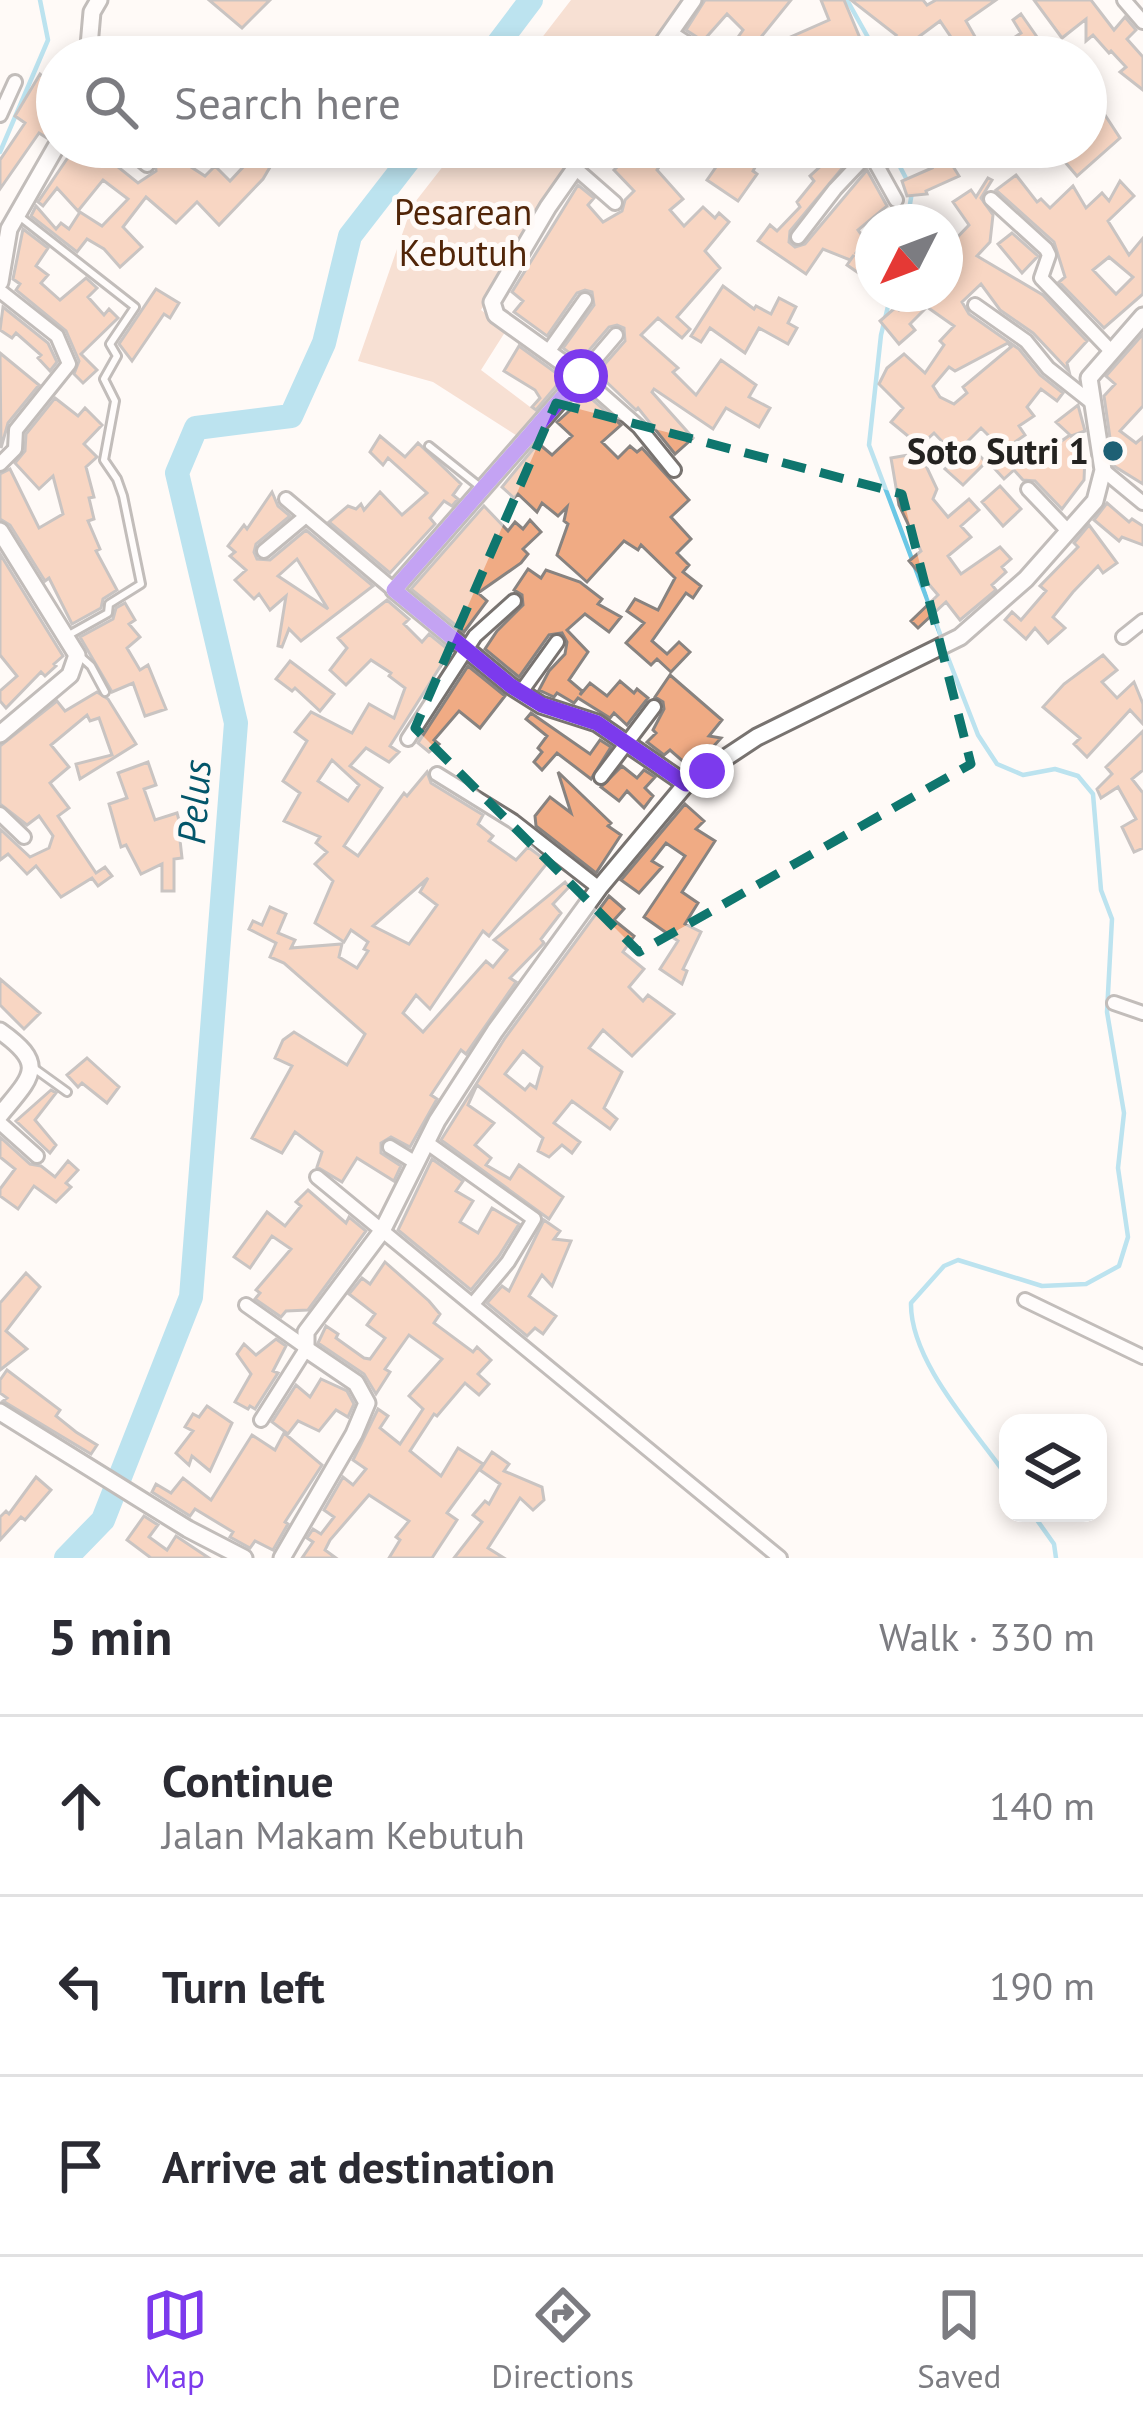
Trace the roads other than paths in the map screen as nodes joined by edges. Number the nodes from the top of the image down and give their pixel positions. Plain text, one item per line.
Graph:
1 (99, 0) edge
2 (693, 0) edge
3 (1124, 0) edge
4 (1143, 22) edge
5 (670, 32) junction
6 (90, 36) edge
7 (667, 36) edge
8 (676, 36) edge
9 (15, 82) dead end
10 (0, 115) edge
11 (44, 168) edge
12 (575, 168) joint
13 (859, 168) edge
14 (880, 168) edge
15 (991, 199) dead end
16 (896, 200) dead end
17 (615, 203) dead end
18 (17, 214) junction
19 (798, 237) dead end
20 (0, 286) edge
21 (585, 300) dead end
22 (975, 305) dead end
23 (1143, 316) edge
24 (616, 335) dead end
25 (1110, 350) junction
26 (548, 352) junction
27 (581, 376) junction
28 (1091, 402) junction
29 (429, 446) dead end
30 (0, 464) edge
31 (674, 470) dead end
32 (1103, 470) junction
33 (482, 488) junction
34 (1028, 489) dead end
35 (286, 499) dead end
36 (1143, 503) edge
37 (306, 516) junction
38 (1066, 530) junction
39 (0, 531) edge
40 (264, 551) dead end
41 (394, 590) junction
42 (514, 601) dead end
43 (1143, 621) edge
44 (67, 636) junction
45 (1124, 637) dead end
46 (557, 642) dead end
47 (466, 652) junction
48 (77, 655) junction
49 (105, 692) dead end
50 (521, 692) junction
51 (654, 707) dead end
52 (0, 734) edge
53 (407, 739) dead end
54 (627, 742) junction
55 (437, 774) dead end
56 (602, 777) dead end
57 (686, 784) junction
58 (0, 814) edge
59 (24, 837) dead end
60 (599, 888) junction
61 (1114, 1003) dead end
62 (1143, 1013) edge
63 (0, 1031) edge
64 (31, 1066) junction
65 (67, 1092) dead end
66 (0, 1119) edge
67 (426, 1142) junction
68 (390, 1147) dead end
69 (37, 1156) dead end
70 (416, 1163) junction
71 (317, 1177) dead end
72 (382, 1231) junction
73 (1025, 1300) dead end
74 (473, 1304) junction
75 (246, 1305) dead end
76 (305, 1348) junction
77 (1143, 1358) edge
78 (0, 1412) edge
79 (261, 1420) dead end
80 (244, 1558) edge
81 (281, 1558) edge
82 (780, 1558) edge

1 - 6 street
2 - 5 street
3 - 4 street
5 - 7 street
5 - 8 street
9 - 10 street
11 - 18 street
12 - 17 street
12 - 26 street
13 - 19 street
14 - 16 street
15 - 25 street
18 - 20 street
18 - 44 lane
20 - 30 street
21 - 26 street
22 - 28 street
23 - 25 street
24 - 27 street
25 - 28 street
26 - 27 street
27 - 31 street
27 - 33 street
28 - 32 street
29 - 33 lane
32 - 36 street
32 - 38 street
33 - 41 street
34 - 38 street
35 - 37 street
37 - 40 street
37 - 41 street
38 - 57 street
39 - 44 street
41 - 47 street
42 - 47 street
43 - 45 street
44 - 48 street
46 - 50 street
47 - 50 street
47 - 53 street
48 - 49 lane
48 - 52 street
50 - 54 street
51 - 54 street
54 - 56 street
54 - 57 street
55 - 60 street
57 - 60 street
58 - 59 street
60 - 67 street
61 - 62 street
63 - 64 street
64 - 65 lane
64 - 66 street
66 - 69 street
67 - 70 street
67 - 74 street
68 - 70 street
70 - 72 street
71 - 72 street
72 - 74 street
72 - 76 street
73 - 77 street
74 - 82 street
75 - 76 street
76 - 79 street
76 - 81 street
78 - 80 street

